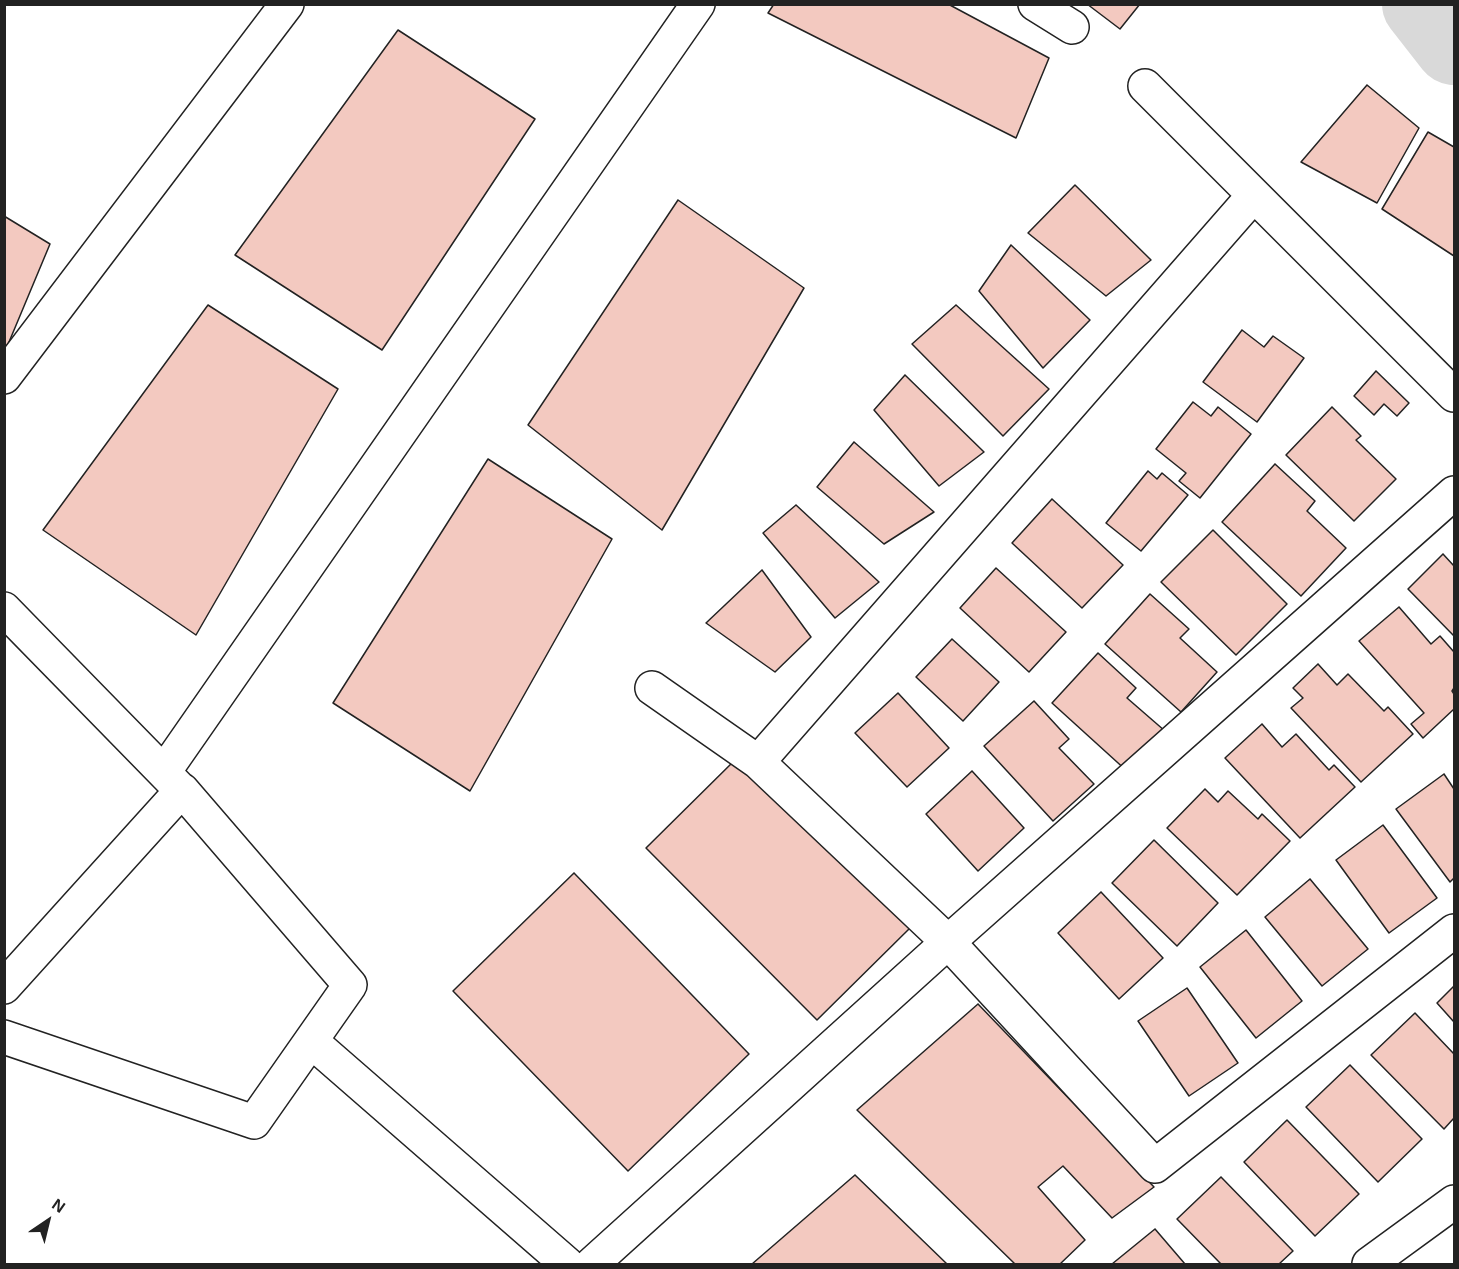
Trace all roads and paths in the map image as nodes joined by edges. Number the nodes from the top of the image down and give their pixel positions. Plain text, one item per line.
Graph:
1 (287, 4) edge
2 (698, 4) edge
3 (1035, 4) edge
4 (1072, 27) dead end
5 (1144, 86) dead end
6 (1254, 195) junction
7 (4, 377) edge
8 (1455, 395) edge
9 (1455, 493) edge
10 (4, 609) edge
11 (652, 688) dead end
12 (758, 762) junction
13 (173, 781) junction
14 (1455, 931) edge
15 (948, 942) junction
16 (4, 987) edge
17 (4, 1037) edge
18 (311, 1041) junction
19 (1455, 1202) edge
20 (567, 1264) edge
21 (592, 1264) edge
22 (1369, 1264) edge

1 - 7 street
2 - 13 street
3 - 4 street
5 - 6 street
6 - 8 street
6 - 12 street
9 - 15 street
10 - 13 street
11 - 12 street
12 - 15 street
13 - 16 street
13 - 18 street
14 - 15 street
15 - 21 street
17 - 18 street
18 - 20 street
19 - 22 street

